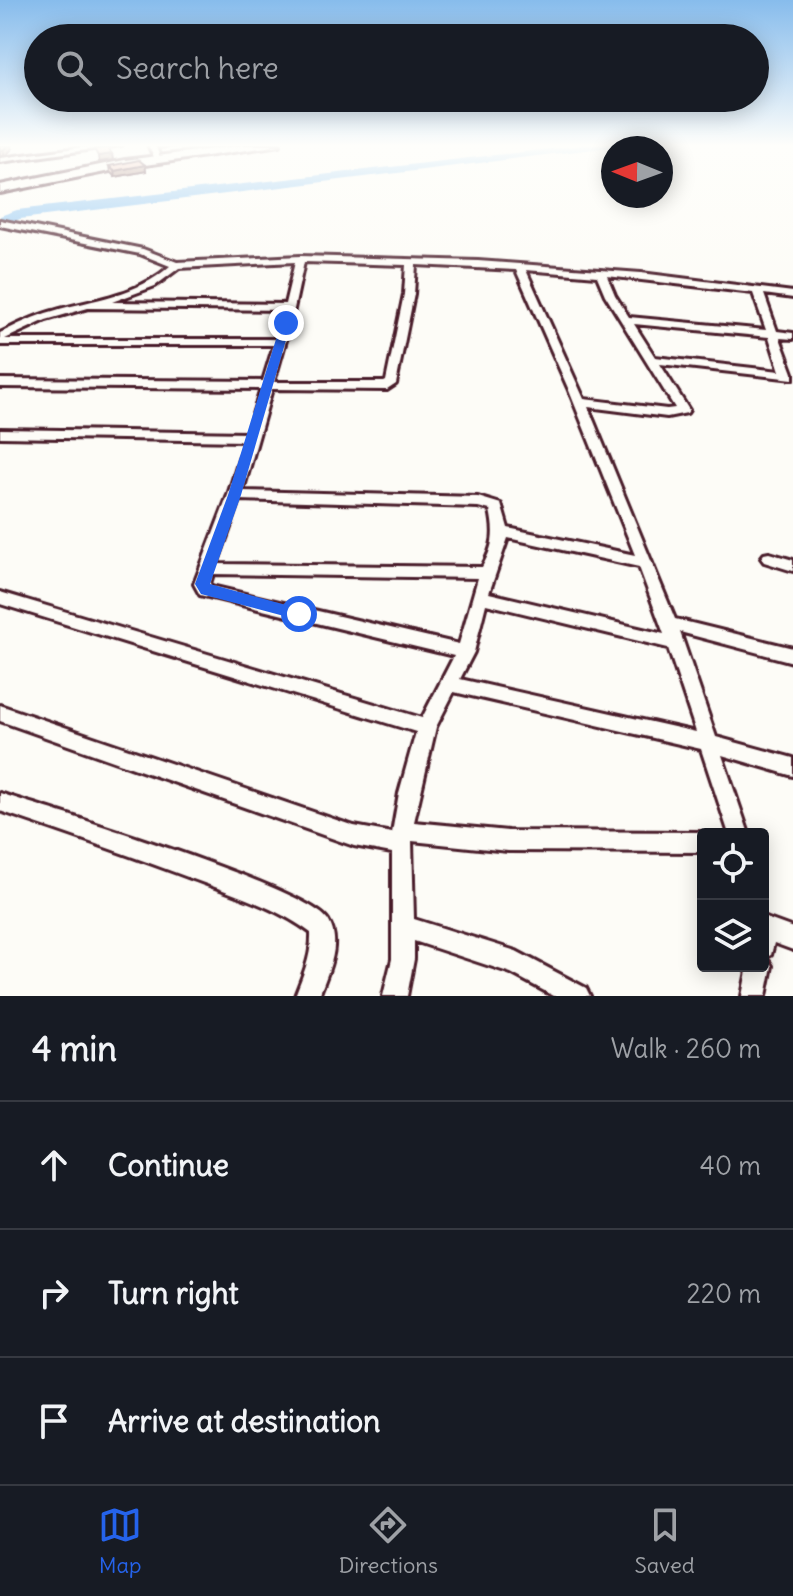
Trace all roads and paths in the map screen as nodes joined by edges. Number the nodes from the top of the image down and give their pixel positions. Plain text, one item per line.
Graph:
1 (4, 223) edge
2 (300, 259) junction
3 (411, 262) junction
4 (176, 265) junction
5 (520, 267) junction
6 (601, 273) junction
7 (758, 292) junction
8 (793, 295) edge
9 (87, 305) junction
10 (289, 307) junction
11 (627, 320) junction
12 (773, 334) junction
13 (793, 336) edge
14 (0, 340) edge
15 (280, 342) junction
16 (654, 360) junction
17 (790, 376) edge
18 (0, 383) edge
19 (267, 386) junction
20 (580, 402) junction
21 (0, 433) edge
22 (252, 437) junction
23 (235, 495) junction
24 (502, 532) junction
25 (769, 558) dead end
26 (645, 563) junction
27 (793, 566) edge
28 (209, 569) junction
29 (487, 573) junction
30 (483, 597) junction
31 (0, 598) edge
32 (668, 623) junction
33 (675, 643) junction
34 (465, 652) junction
35 (793, 655) edge
36 (451, 684) junction
37 (0, 713) edge
38 (427, 727) junction
39 (709, 743) junction
40 (793, 767) edge
41 (0, 802) edge
42 (737, 828) edge
43 (402, 837) junction
44 (697, 842) edge
45 (402, 926) junction
46 (769, 932) edge
47 (793, 939) edge
48 (759, 972) edge
49 (307, 996) edge
50 (395, 996) edge
51 (578, 996) edge
52 (754, 996) edge

1 - 4 street
2 - 3 street
2 - 4 street
2 - 10 street
3 - 5 street
3 - 19 street
4 - 9 street
5 - 6 street
5 - 20 street
6 - 7 street
6 - 11 street
7 - 8 street
7 - 12 street
9 - 10 street
9 - 14 street
10 - 15 street
11 - 12 street
11 - 16 street
12 - 13 street
12 - 17 street
14 - 15 street
15 - 19 street
16 - 17 street
16 - 20 street
18 - 19 street
19 - 22 street
20 - 26 street
21 - 22 street
22 - 23 street
23 - 24 street
23 - 28 street
24 - 26 street
24 - 29 street
25 - 27 street
26 - 32 street
28 - 29 street
28 - 34 street
29 - 30 street
30 - 33 street
30 - 34 street
31 - 38 street
32 - 33 street
32 - 35 street
33 - 39 street
34 - 36 street
36 - 38 street
36 - 39 street
37 - 43 street
38 - 43 street
39 - 40 street
39 - 42 street
41 - 49 street
43 - 44 street
43 - 45 street
45 - 50 street
45 - 51 street
46 - 47 street
48 - 52 street

